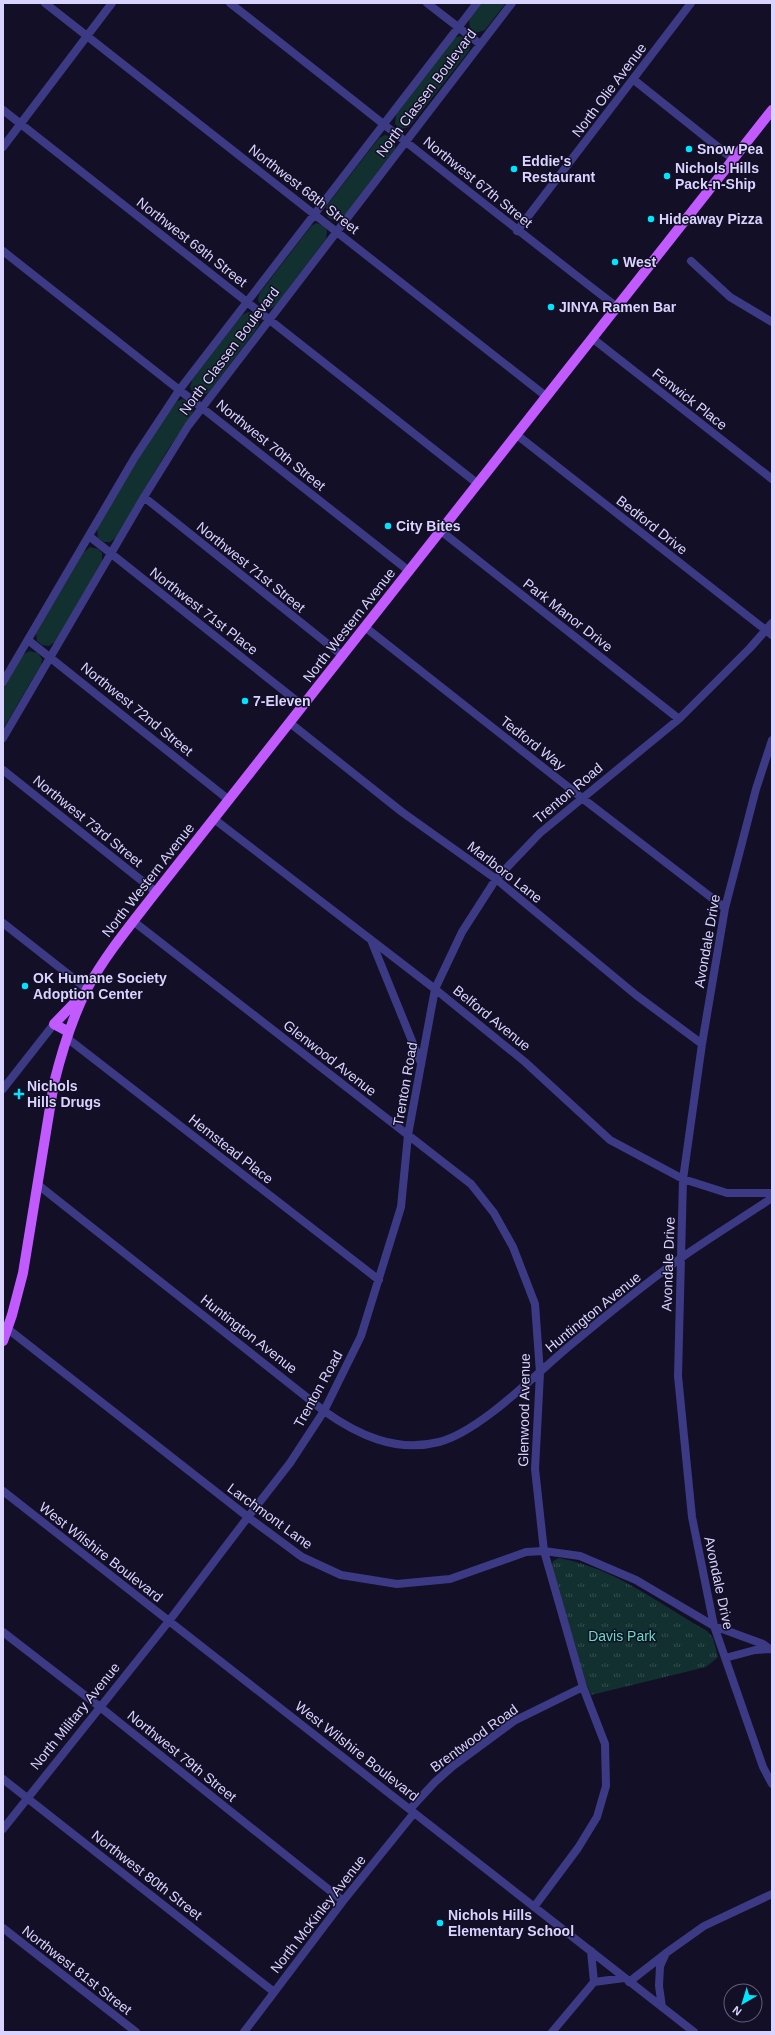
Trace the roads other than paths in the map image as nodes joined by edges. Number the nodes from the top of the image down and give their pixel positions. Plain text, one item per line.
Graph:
1 (45, 3) edge
2 (112, 3) edge
3 (230, 3) edge
4 (427, 3) edge
5 (477, 3) edge
6 (512, 3) edge
7 (691, 3) edge
8 (459, 27) junction
9 (87, 35) junction
10 (480, 44) junction
11 (634, 80) junction
12 (3, 110) edge
13 (772, 110) edge
14 (20, 124) junction
15 (384, 124) junction
16 (406, 141) junction
17 (3, 147) edge
18 (733, 159) junction
19 (315, 214) junction
20 (337, 231) junction
21 (517, 231) junction
22 (3, 251) edge
23 (691, 261) dead end
24 (247, 301) junction
25 (617, 307) junction
26 (269, 319) junction
27 (772, 322) edge
28 (592, 338) junction
29 (180, 389) junction
30 (547, 397) junction
31 (202, 407) junction
32 (517, 435) junction
33 (772, 479) edge
34 (478, 484) junction
35 (144, 497) junction
36 (441, 531) junction
37 (89, 536) junction
38 (111, 554) junction
39 (409, 572) junction
40 (772, 623) edge
41 (365, 627) junction
42 (769, 632) edge
43 (28, 640) junction
44 (343, 656) junction
45 (50, 657) junction
46 (3, 682) edge
47 (303, 706) junction
48 (679, 719) junction
49 (290, 723) junction
50 (3, 738) edge
51 (772, 740) edge
52 (3, 770) edge
53 (582, 798) junction
54 (229, 800) junction
55 (214, 818) junction
56 (496, 879) junction
57 (156, 892) junction
58 (725, 908) junction
59 (133, 921) junction
60 (3, 923) edge
61 (370, 938) junction
62 (87, 989) junction
63 (435, 989) junction
64 (54, 1024) junction
65 (68, 1035) junction
66 (702, 1044) junction
67 (421, 1064) junction
68 (3, 1074) edge
69 (10, 1080) junction
70 (3, 1089) edge
71 (408, 1136) junction
72 (683, 1179) junction
73 (37, 1184) junction
74 (772, 1193) edge
75 (772, 1198) edge
76 (681, 1258) junction
77 (379, 1280) junction
78 (8, 1329) junction
79 (3, 1341) edge
80 (540, 1373) junction
81 (324, 1411) junction
82 (3, 1492) edge
83 (248, 1517) junction
84 (544, 1552) junction
85 (169, 1621) junction
86 (714, 1626) junction
87 (3, 1632) edge
88 (771, 1649) edge
89 (725, 1658) junction
90 (583, 1687) junction
91 (100, 1707) junction
92 (3, 1779) edge
93 (772, 1784) edge
94 (26, 1797) junction
95 (412, 1811) junction
96 (3, 1829) edge
97 (772, 1894) edge
98 (343, 1901) junction
99 (534, 1907) junction
100 (3, 1928) edge
101 (591, 1951) junction
102 (666, 1953) junction
103 (627, 1980) junction
104 (594, 1982) junction
105 (274, 1992) junction
106 (662, 2007) junction
107 (680, 2022) junction
108 (136, 2032) edge
109 (244, 2032) edge
110 (552, 2032) edge
111 (686, 2032) edge
112 (694, 2032) edge

1 - 9 street, Northwest 68th Street
2 - 9 street
3 - 15 street, Northwest 67th Street
4 - 8 street
5 - 8 street, North Classen Boulevard
6 - 10 street, North Classen Boulevard
7 - 11 street, North Olie Avenue
8 - 10 street
8 - 15 street, North Classen Boulevard
9 - 14 street
9 - 19 street, Northwest 68th Street
10 - 16 street, North Classen Boulevard
11 - 18 street
11 - 21 street, North Olie Avenue
12 - 14 street, Northwest 69th Street
13 - 18 main road, North Western Avenue
14 - 17 street
14 - 24 street, Northwest 69th Street
15 - 16 street, Northwest 67th Street
15 - 19 street, North Classen Boulevard
16 - 20 street, North Classen Boulevard
16 - 21 street, Northwest 67th Street
18 - 25 main road, North Western Avenue
19 - 20 street, Northwest 68th Street
19 - 24 street, North Classen Boulevard
20 - 26 street, North Classen Boulevard
20 - 30 street, Northwest 68th Street
21 - 25 street, Northwest 67th Street
22 - 29 street, Northwest 70th Street
23 - 27 street
24 - 26 street, Northwest 69th Street
24 - 29 street, North Classen Boulevard
25 - 28 main road, North Western Avenue
26 - 31 street, North Classen Boulevard
26 - 34 street, Northwest 69th Street
28 - 30 main road, North Western Avenue
28 - 33 street, Fenwick Place
29 - 31 street, Northwest 70th Street
29 - 37 street, North Classen Boulevard
30 - 32 main road, North Western Avenue
31 - 35 street, North Classen Boulevard
31 - 39 street, Northwest 70th Street
32 - 34 main road, North Western Avenue
32 - 42 street, Bedford Drive
34 - 36 main road, North Western Avenue
35 - 38 street, North Classen Boulevard
35 - 44 street, Northwest 71st Street
36 - 39 main road, North Western Avenue
36 - 48 street, Park Manor Drive
37 - 38 street, Northwest 71st Place
37 - 43 street, North Classen Boulevard
38 - 45 street, North Classen Boulevard
38 - 47 street, Northwest 71st Place
39 - 41 main road, North Western Avenue
40 - 42 street, Trenton Road
41 - 44 main road, North Western Avenue
41 - 53 street, Tedford Way
42 - 48 street, Trenton Road
43 - 45 street, Northwest 72nd Street
43 - 46 street, North Classen Boulevard
44 - 47 main road, North Western Avenue
45 - 50 street, North Classen Boulevard
45 - 54 street, Northwest 72nd Street
47 - 49 main road, North Western Avenue
48 - 53 street, Trenton Road
49 - 54 main road, North Western Avenue
49 - 56 street, Marlboro Lane
51 - 58 street, Avondale Drive
52 - 57 street, Northwest 73rd Street
53 - 56 street, Trenton Road
53 - 58 street, Tedford Way
54 - 55 main road, North Western Avenue
55 - 57 main road, North Western Avenue
55 - 61 street, Belford Avenue
56 - 63 street, Trenton Road
56 - 66 street, Marlboro Lane
57 - 59 main road, North Western Avenue
58 - 66 street, Avondale Drive
59 - 62 main road, North Western Avenue
59 - 71 street, Glenwood Avenue
60 - 62 street
61 - 63 street, Belford Avenue
61 - 67 street
62 - 64 main road
62 - 65 main road, North Western Avenue
63 - 67 street, Trenton Road
63 - 72 street, Belford Avenue
64 - 65 main road
64 - 69 street
65 - 73 main road, North Western Avenue
65 - 77 street, Hemstead Place
66 - 72 street, Avondale Drive
67 - 71 street, Trenton Road
68 - 69 street
69 - 70 street
71 - 77 street, Trenton Road
71 - 80 street, Glenwood Avenue
72 - 74 street, Belford Avenue
72 - 76 street, Avondale Drive
73 - 78 main road, North Western Avenue
73 - 81 street, Huntington Avenue
75 - 76 street, Huntington Avenue
76 - 80 street, Huntington Avenue
76 - 86 street, Avondale Drive
77 - 81 street, Trenton Road
78 - 79 main road, North Western Avenue
78 - 83 street, Larchmont Lane
80 - 81 street, Huntington Avenue
80 - 84 street, Glenwood Avenue
81 - 83 street, Trenton Road
82 - 85 street, West Wilshire Boulevard
83 - 84 street, Larchmont Lane
83 - 85 street, Trenton Road
84 - 86 street, Larchmont Lane
84 - 90 street, Glenwood Avenue
85 - 91 street, North Military Avenue
85 - 95 street, West Wilshire Boulevard
86 - 88 street, Larchmont Lane
86 - 89 street, Avondale Drive
87 - 91 street, Northwest 79th Street
88 - 89 street
89 - 93 street, Avondale Drive
90 - 95 street, Brentwood Road
90 - 99 street, Glenwood Avenue
91 - 94 street, North Military Avenue
91 - 98 street, Northwest 79th Street
92 - 94 street, Northwest 80th Street
94 - 96 street, North Military Avenue
94 - 105 street, Northwest 80th Street
95 - 98 street, North McKinley Avenue
95 - 99 street, West Wilshire Boulevard
97 - 102 street
98 - 105 street, North McKinley Avenue
99 - 101 street, West Wilshire Boulevard
100 - 108 street, Northwest 81st Street
101 - 103 street, West Wilshire Boulevard
101 - 104 street
102 - 103 street
102 - 106 street
103 - 104 street
103 - 106 street, West Wilshire Boulevard
104 - 110 street
105 - 109 street, North McKinley Avenue
106 - 107 street, West Wilshire Boulevard
107 - 111 street
107 - 112 street, West Wilshire Boulevard

